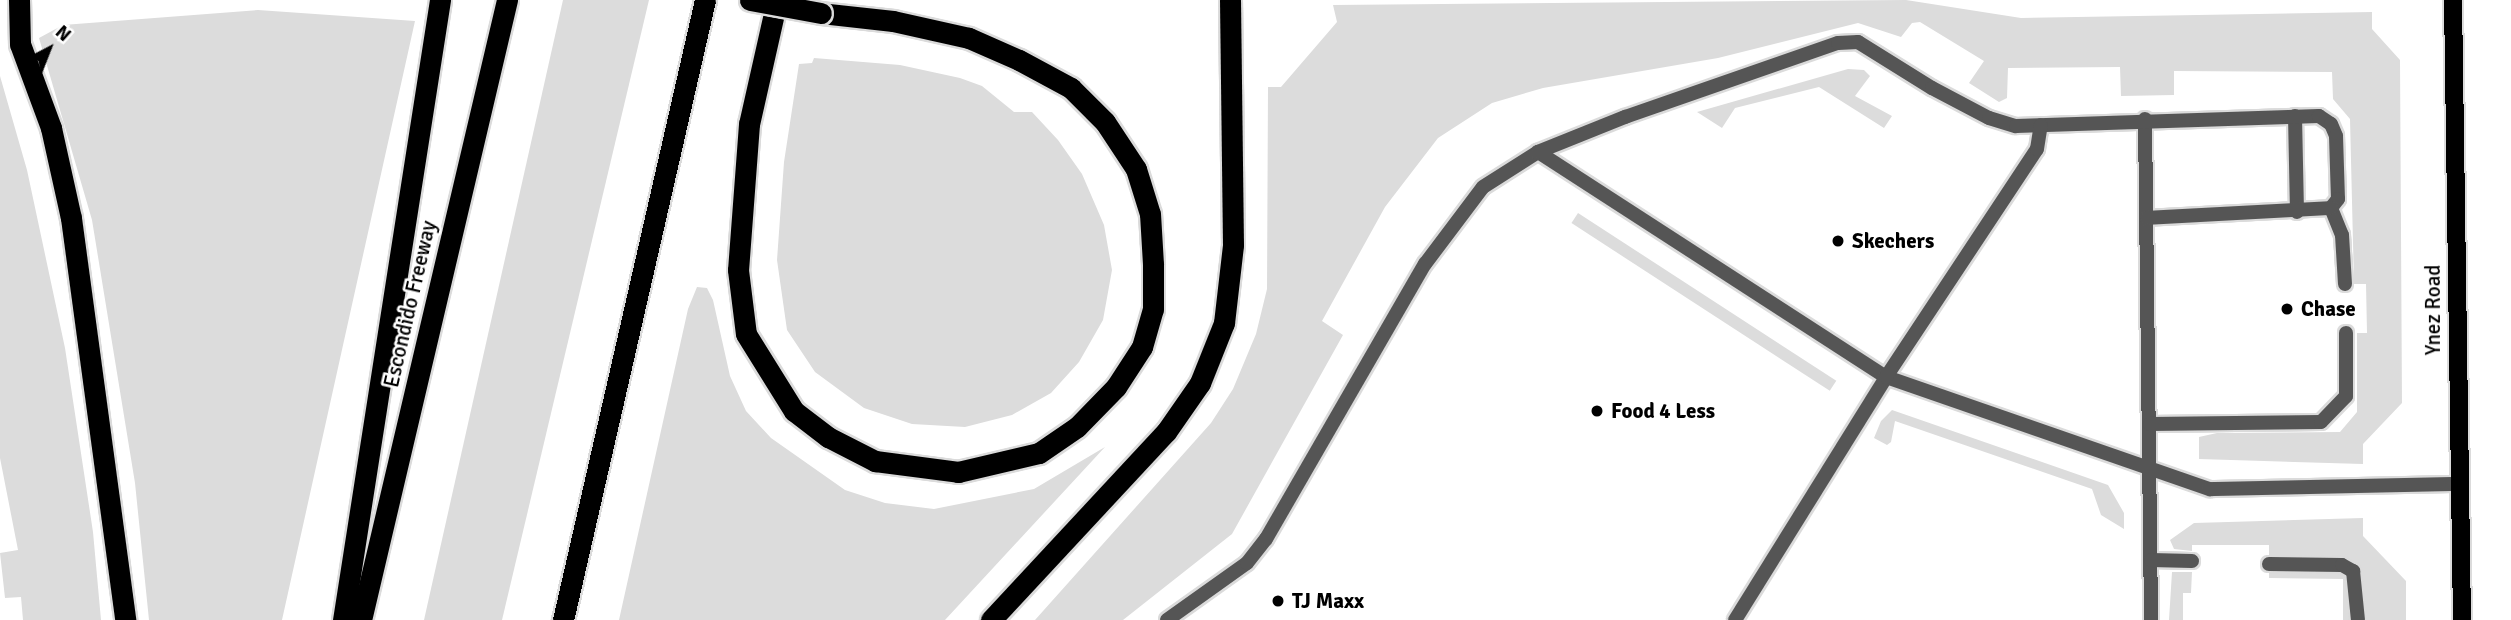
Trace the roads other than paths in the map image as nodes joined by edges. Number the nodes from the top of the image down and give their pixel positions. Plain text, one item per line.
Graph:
1 (19, 0) edge
2 (440, 0) edge
3 (507, 0) edge
4 (705, 0) edge
5 (750, 0) edge
6 (777, 0) edge
7 (1230, 0) edge
8 (2453, 0) edge
9 (2295, 116) junction
10 (2145, 120) junction
11 (2041, 125) junction
12 (1538, 152) junction
13 (2330, 208) junction
14 (2297, 212) junction
15 (2147, 218) junction
16 (2345, 284) dead end
17 (2346, 333) dead end
18 (1886, 377) junction
19 (2150, 424) junction
20 (2152, 472) junction
21 (2457, 484) junction
22 (2151, 560) junction
23 (2192, 561) dead end
24 (2269, 564) dead end
25 (125, 620) edge
26 (343, 620) edge
27 (361, 620) edge
28 (563, 620) edge
29 (991, 620) edge
30 (1167, 620) edge
31 (1735, 620) edge
32 (2151, 620) edge
33 (2358, 620) edge
34 (2462, 620) edge

1 - 25 highway
2 - 26 highway
3 - 27 highway, Escondido Freeway
4 - 28 highway
5 - 6 highway, bridge
7 - 29 highway
8 - 21 main road, Ynez Road
9 - 10 lane
9 - 13 lane
9 - 14 lane
10 - 11 lane
10 - 15 lane
11 - 12 lane
11 - 18 lane
12 - 18 lane
12 - 30 lane
13 - 14 lane
13 - 16 lane
14 - 15 lane
15 - 19 lane
17 - 19 lane
18 - 20 lane
18 - 31 lane
19 - 20 lane
20 - 21 lane
20 - 22 lane
21 - 34 main road, Ynez Road
22 - 23 lane
22 - 32 lane
24 - 33 lane

